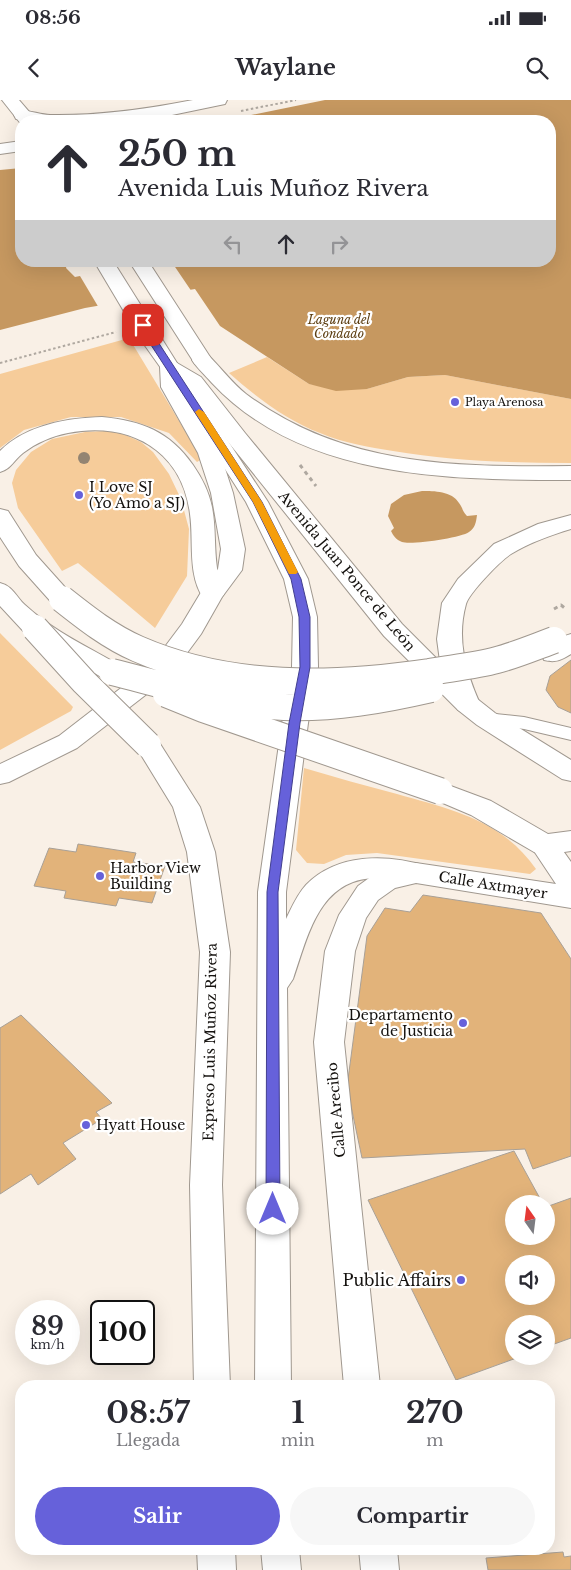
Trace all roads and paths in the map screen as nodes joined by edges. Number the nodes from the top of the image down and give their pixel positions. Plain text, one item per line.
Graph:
1 (10, 100) edge
2 (220, 100) edge
3 (22, 115) edge
4 (150, 115) edge
5 (15, 147) edge
6 (0, 149) edge
7 (107, 267) edge
8 (142, 267) edge
9 (143, 325) junction
10 (0, 363) edge
11 (170, 367) junction
12 (0, 465) edge
13 (571, 473) edge
14 (0, 516) edge
15 (571, 522) edge
16 (0, 590) edge
17 (212, 594) junction
18 (35, 628) junction
19 (562, 642) edge
20 (112, 672) junction
21 (477, 712) junction
22 (571, 734) edge
23 (571, 772) edge
24 (0, 775) edge
25 (558, 843) edge
26 (416, 873) junction
27 (571, 884) edge
28 (571, 897) edge
29 (272, 992) junction
30 (212, 1380) edge
31 (273, 1380) edge
32 (361, 1380) edge
33 (216, 1555) edge
34 (281, 1555) edge
35 (379, 1555) edge
36 (217, 1570) edge
37 (282, 1570) edge
38 (380, 1570) edge

1 - 3 main road
2 - 4 main road
5 - 6 main road
7 - 9 main road
8 - 13 main road
9 - 10 path
9 - 11 main road
11 - 17 main road
11 - 21 main road, Avenida Juan Ponce de León
11 - 29 main road
12 - 17 main road
14 - 19 main road, bridge
15 - 21 main road
16 - 18 main road, Expreso Luis Muñoz Rivera
17 - 24 main road
18 - 20 main road, bridge
18 - 30 main road, Expreso Luis Muñoz Rivera, bridge
19 - 20 main road, bridge
20 - 25 main road, bridge
21 - 22 lane
21 - 23 main road, Avenida Juan Ponce de León
25 - 27 main road
26 - 28 main road, Calle Axtmayer
26 - 29 main road, Calle Axtmayer
26 - 32 main road, Calle Arecibo
29 - 31 main road
33 - 36 main road
34 - 37 main road
35 - 38 main road

